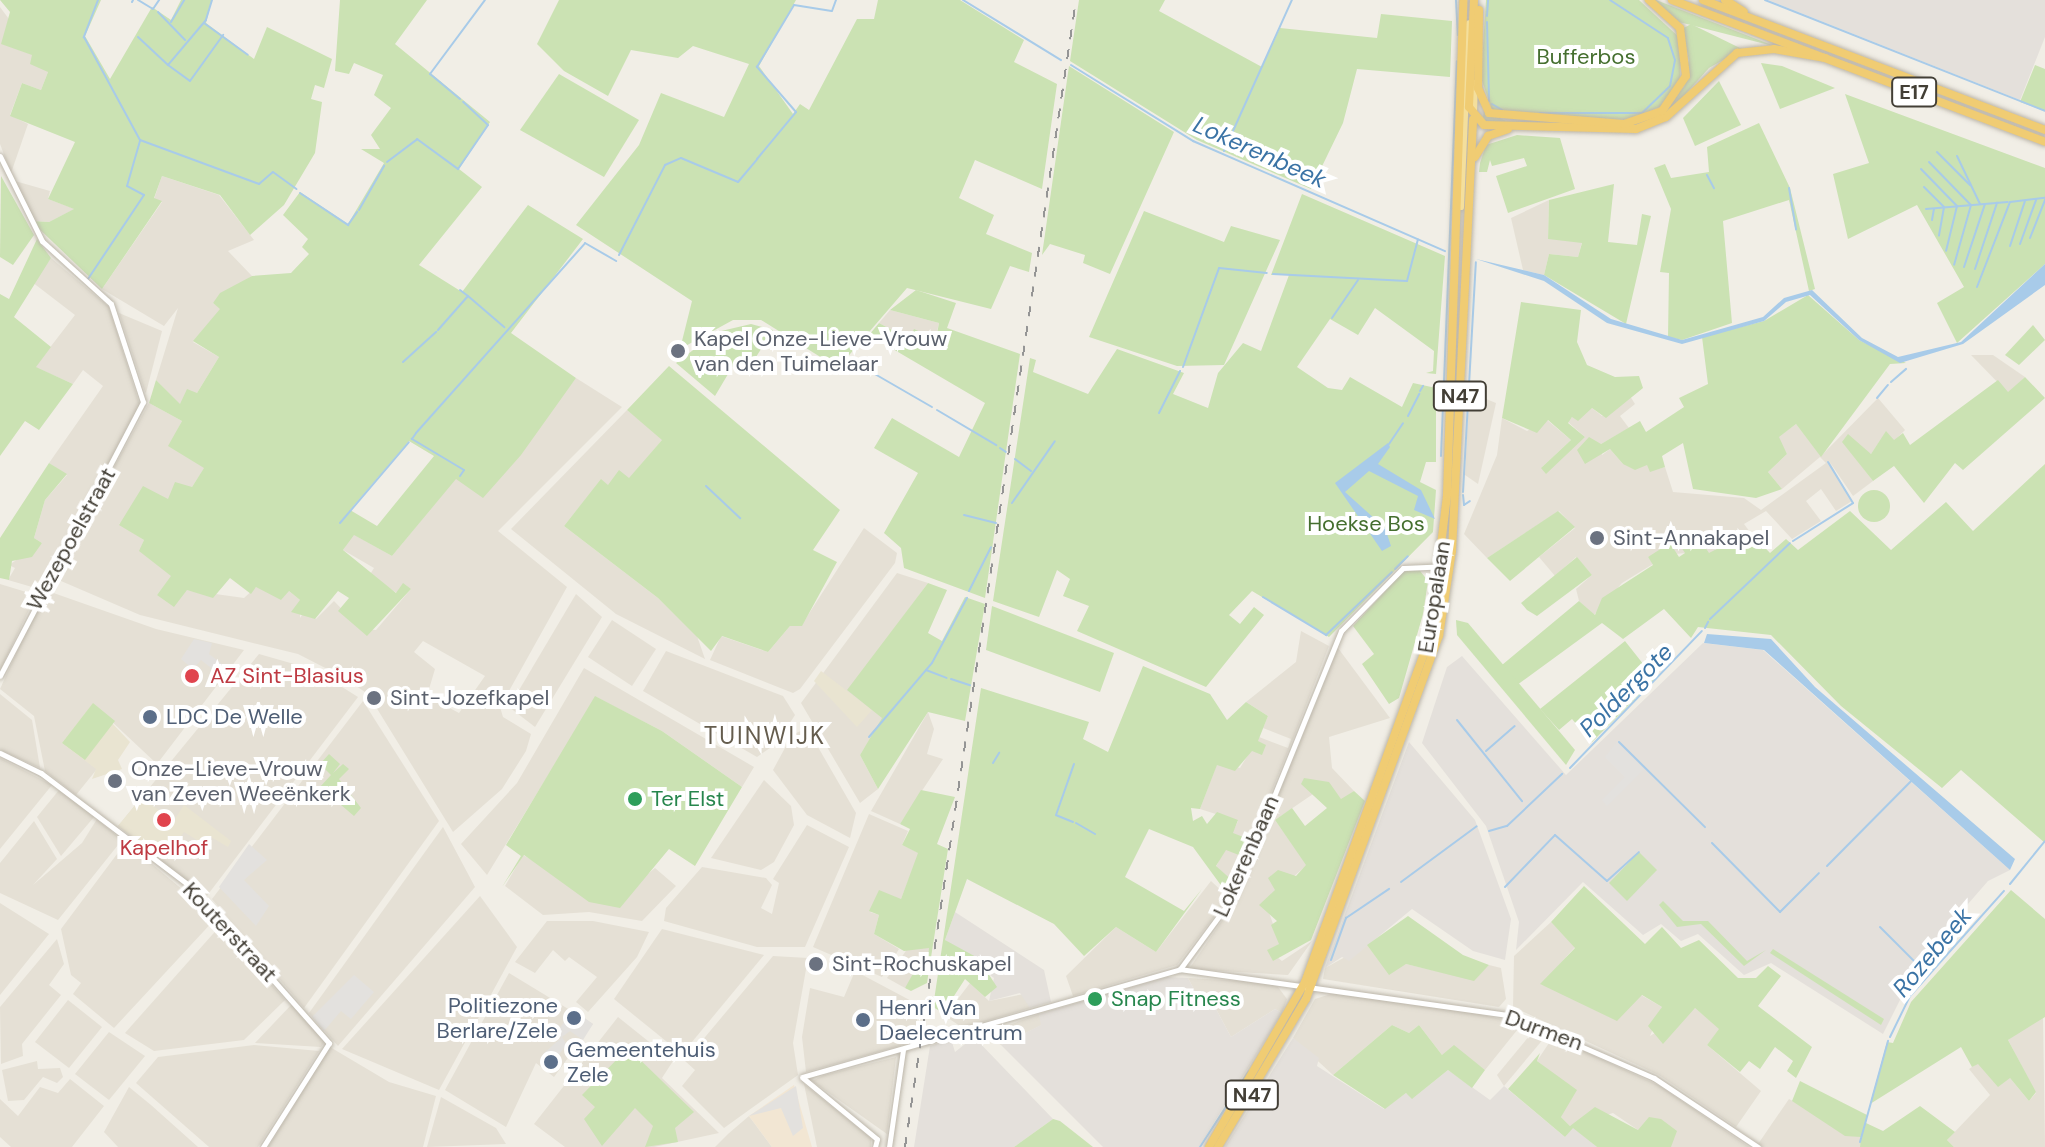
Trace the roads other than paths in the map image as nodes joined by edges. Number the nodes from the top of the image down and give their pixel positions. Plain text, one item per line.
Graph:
1 (1463, 0) edge
2 (1649, 0) edge
3 (1672, 0) edge
4 (1703, 0) edge
5 (1725, 0) edge
6 (1476, 2) edge
7 (1758, 21) junction
8 (1825, 58) junction
9 (1473, 120) junction
10 (1519, 128) junction
11 (2045, 130) edge
12 (2045, 142) edge
13 (0, 156) edge
14 (1471, 169) junction
15 (1461, 207) junction
16 (1447, 565) junction
17 (0, 676) edge
18 (0, 753) edge
19 (1180, 969) junction
20 (1309, 983) junction
21 (903, 1050) junction
22 (877, 1139) junction
23 (889, 1143) edge
24 (263, 1147) edge
25 (875, 1147) edge
26 (1209, 1147) edge
27 (1218, 1147) edge
28 (1758, 1147) edge

1 - 15 highway
2 - 6 highway
3 - 8 highway, E17
4 - 7 highway, E17
5 - 7 highway
6 - 9 highway, Europalaan
6 - 15 main road, Europalaan / N47
7 - 11 highway, E17
8 - 10 highway
8 - 12 highway, E17
9 - 10 highway
9 - 14 highway, Europalaan / N47
10 - 14 highway
13 - 17 street, Wezepoelstraat
14 - 16 highway, Europalaan / N47
15 - 16 highway, Europalaan / N47
16 - 19 street, Lokerenbaan
16 - 20 highway, Europalaan / N47
18 - 24 street, Kouterstraat
19 - 20 street, Durmen
19 - 21 street
20 - 26 highway, Europalaan / N47
20 - 27 highway, Europalaan / N47
20 - 28 street, Durmen
21 - 22 street
21 - 23 street
22 - 23 street
22 - 25 street

